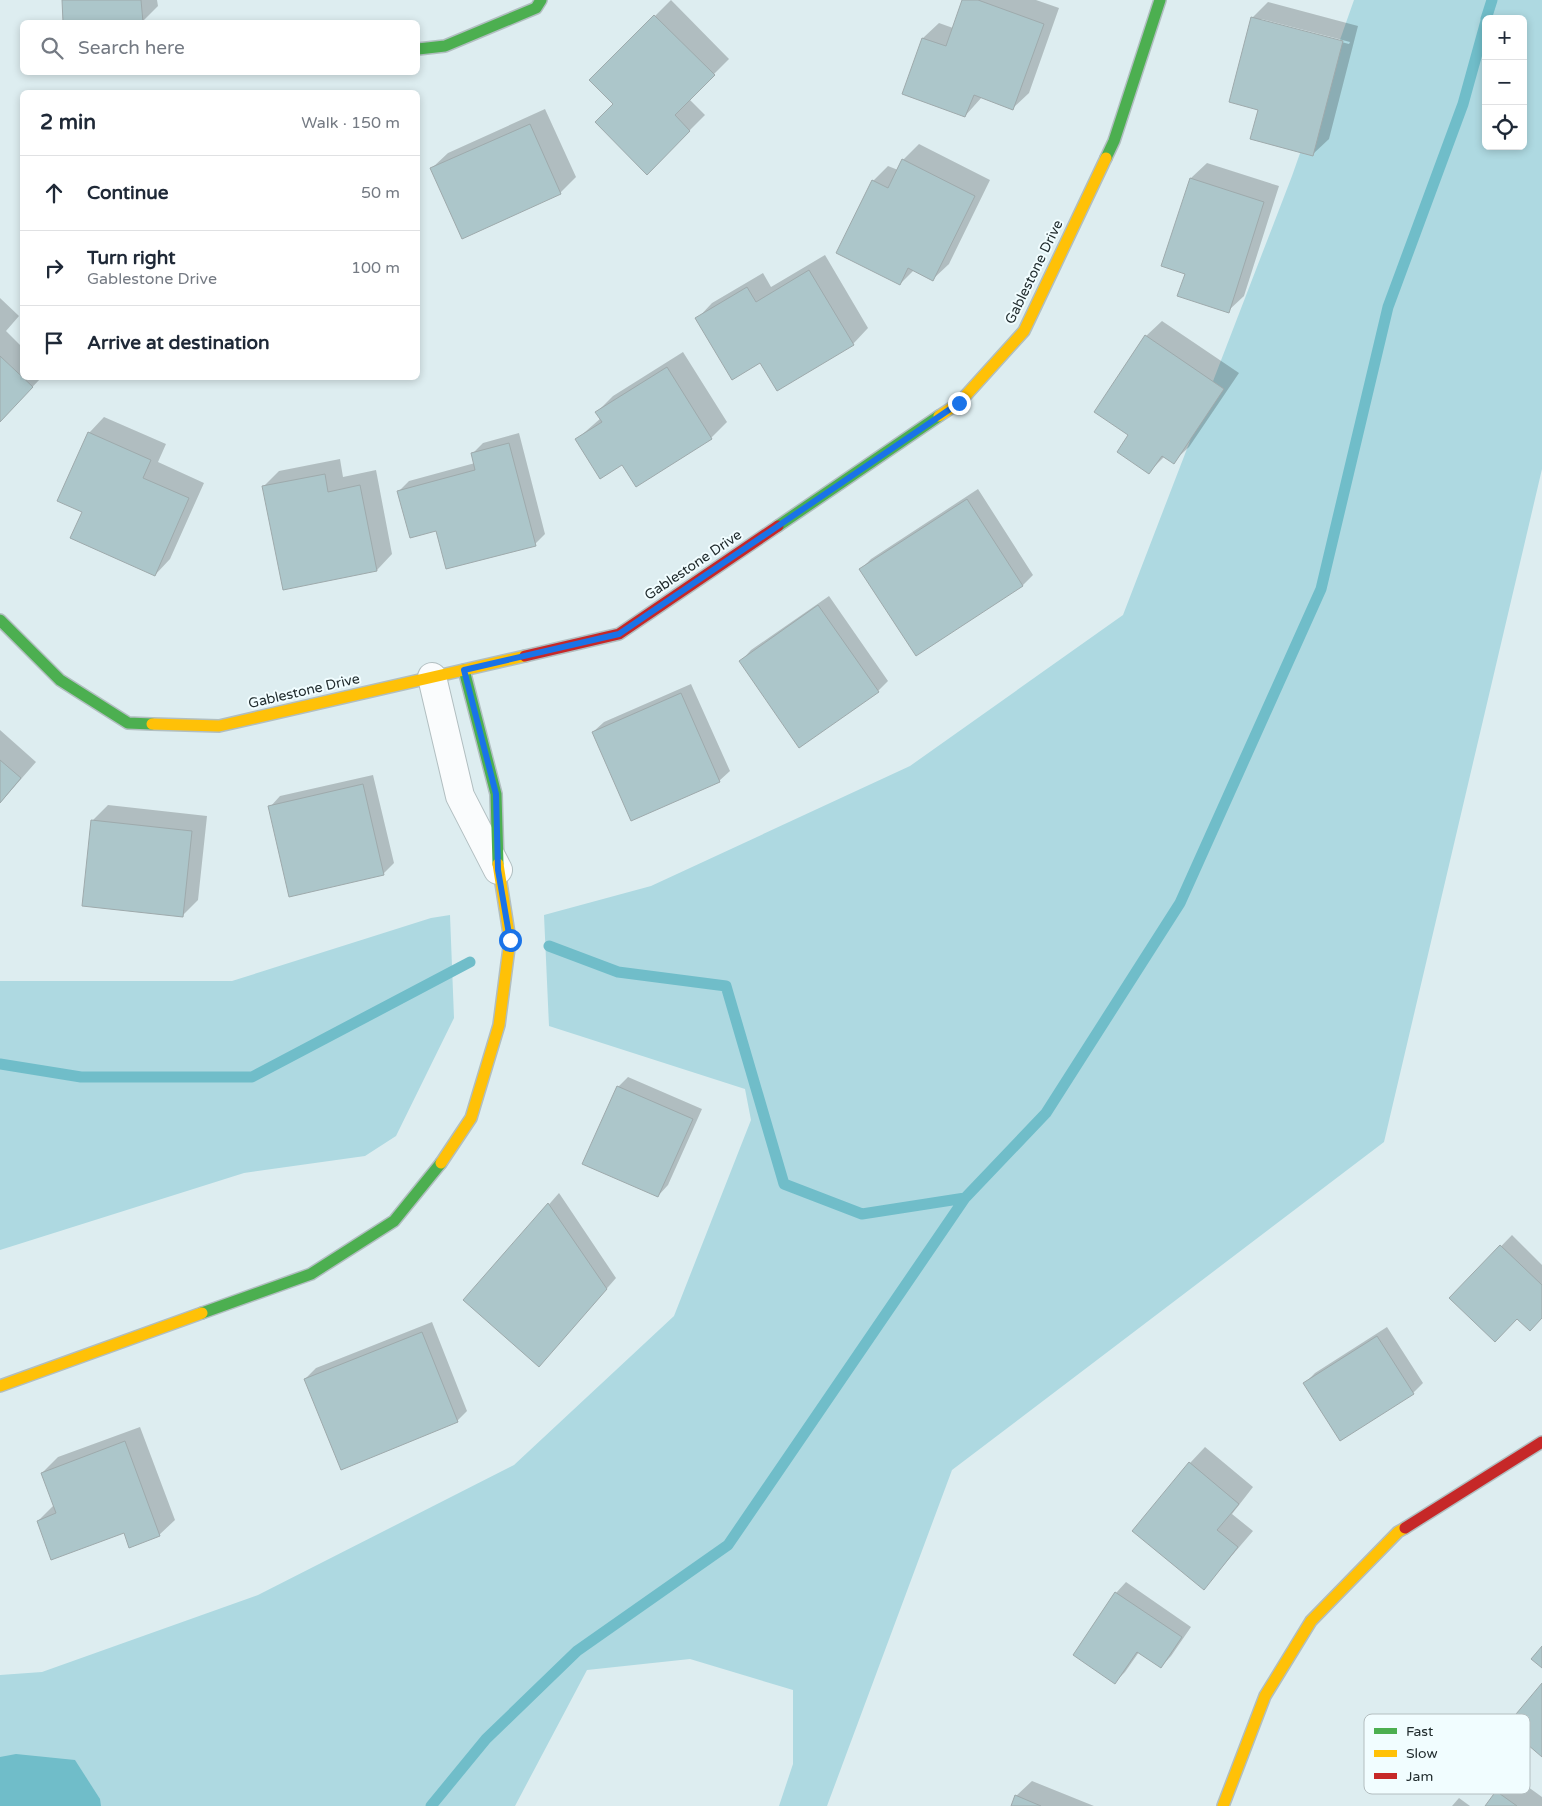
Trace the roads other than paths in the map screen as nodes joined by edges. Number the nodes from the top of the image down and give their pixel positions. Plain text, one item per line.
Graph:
1 (541, 0) edge
2 (1160, 0) edge
3 (420, 49) edge
4 (0, 620) edge
5 (464, 670) junction
6 (432, 677) junction
7 (498, 870) junction
8 (0, 1386) edge
9 (1542, 1442) edge
10 (1223, 1806) edge

1 - 3 street
2 - 5 street, Gablestone Drive
4 - 6 street, Gablestone Drive
5 - 6 street, Gablestone Drive
5 - 7 street
6 - 7 street
7 - 8 street
9 - 10 street

